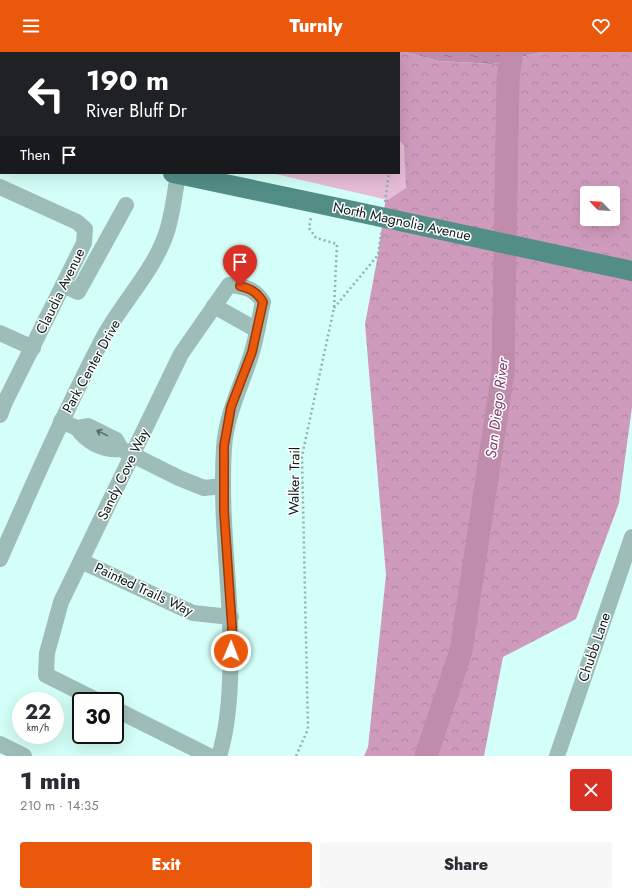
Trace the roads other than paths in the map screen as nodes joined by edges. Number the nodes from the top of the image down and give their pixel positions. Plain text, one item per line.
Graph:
1 (175, 174) edge
2 (0, 187) edge
3 (126, 205) dead end
4 (632, 271) edge
5 (63, 285) junction
6 (214, 306) junction
7 (257, 330) junction
8 (0, 333) edge
9 (33, 348) junction
10 (0, 416) edge
11 (61, 421) junction
12 (127, 452) junction
13 (223, 486) junction
14 (632, 538) edge
15 (0, 559) edge
16 (81, 561) junction
17 (231, 617) junction
18 (80, 692) edge
19 (124, 714) edge
20 (0, 744) edge
21 (24, 756) edge
22 (209, 756) edge
23 (219, 756) edge
24 (557, 756) edge

1 - 4 main road, North Magnolia Avenue, bridge
1 - 11 street, Park Center Drive
2 - 5 street, Claudia Avenue
3 - 5 street
5 - 9 street, Claudia Avenue
6 - 7 street
6 - 7 street, Sandy Cove Way
6 - 12 street, Sandy Cove Way
7 - 13 street
8 - 9 street
9 - 10 street, Claudia Avenue
11 - 12 street
11 - 15 street, Park Center Drive
12 - 13 street
12 - 16 street, Sandy Cove Way
13 - 17 street
14 - 24 street, Chubb Lane
16 - 17 street, Painted Trails Way
16 - 18 street, Sandy Cove Way
17 - 23 street
19 - 22 street
20 - 21 street

